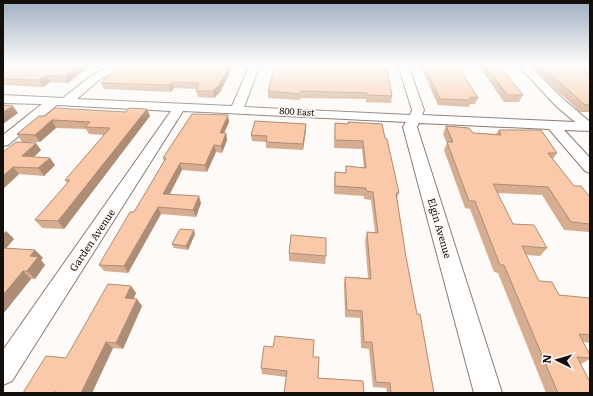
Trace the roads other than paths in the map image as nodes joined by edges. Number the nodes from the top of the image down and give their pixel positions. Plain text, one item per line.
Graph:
1 (87, 83) edge
2 (248, 83) edge
3 (409, 83) edge
4 (541, 83) edge
5 (3, 99) edge
6 (59, 102) junction
7 (180, 107) junction
8 (237, 110) junction
9 (414, 118) junction
10 (553, 125) junction
11 (589, 127) edge
12 (3, 142) edge
13 (590, 168) edge
14 (3, 372) edge
15 (488, 393) edge

1 - 6 street
2 - 8 street
3 - 9 street, Elgin Avenue
4 - 11 street
5 - 6 street, 800 East
6 - 7 street, 800 East
6 - 12 street
7 - 8 street, 800 East
7 - 14 street, Garden Avenue
8 - 9 street, 800 East
9 - 10 street, 800 East
9 - 15 street, Elgin Avenue
10 - 11 street, 800 East
10 - 13 street

